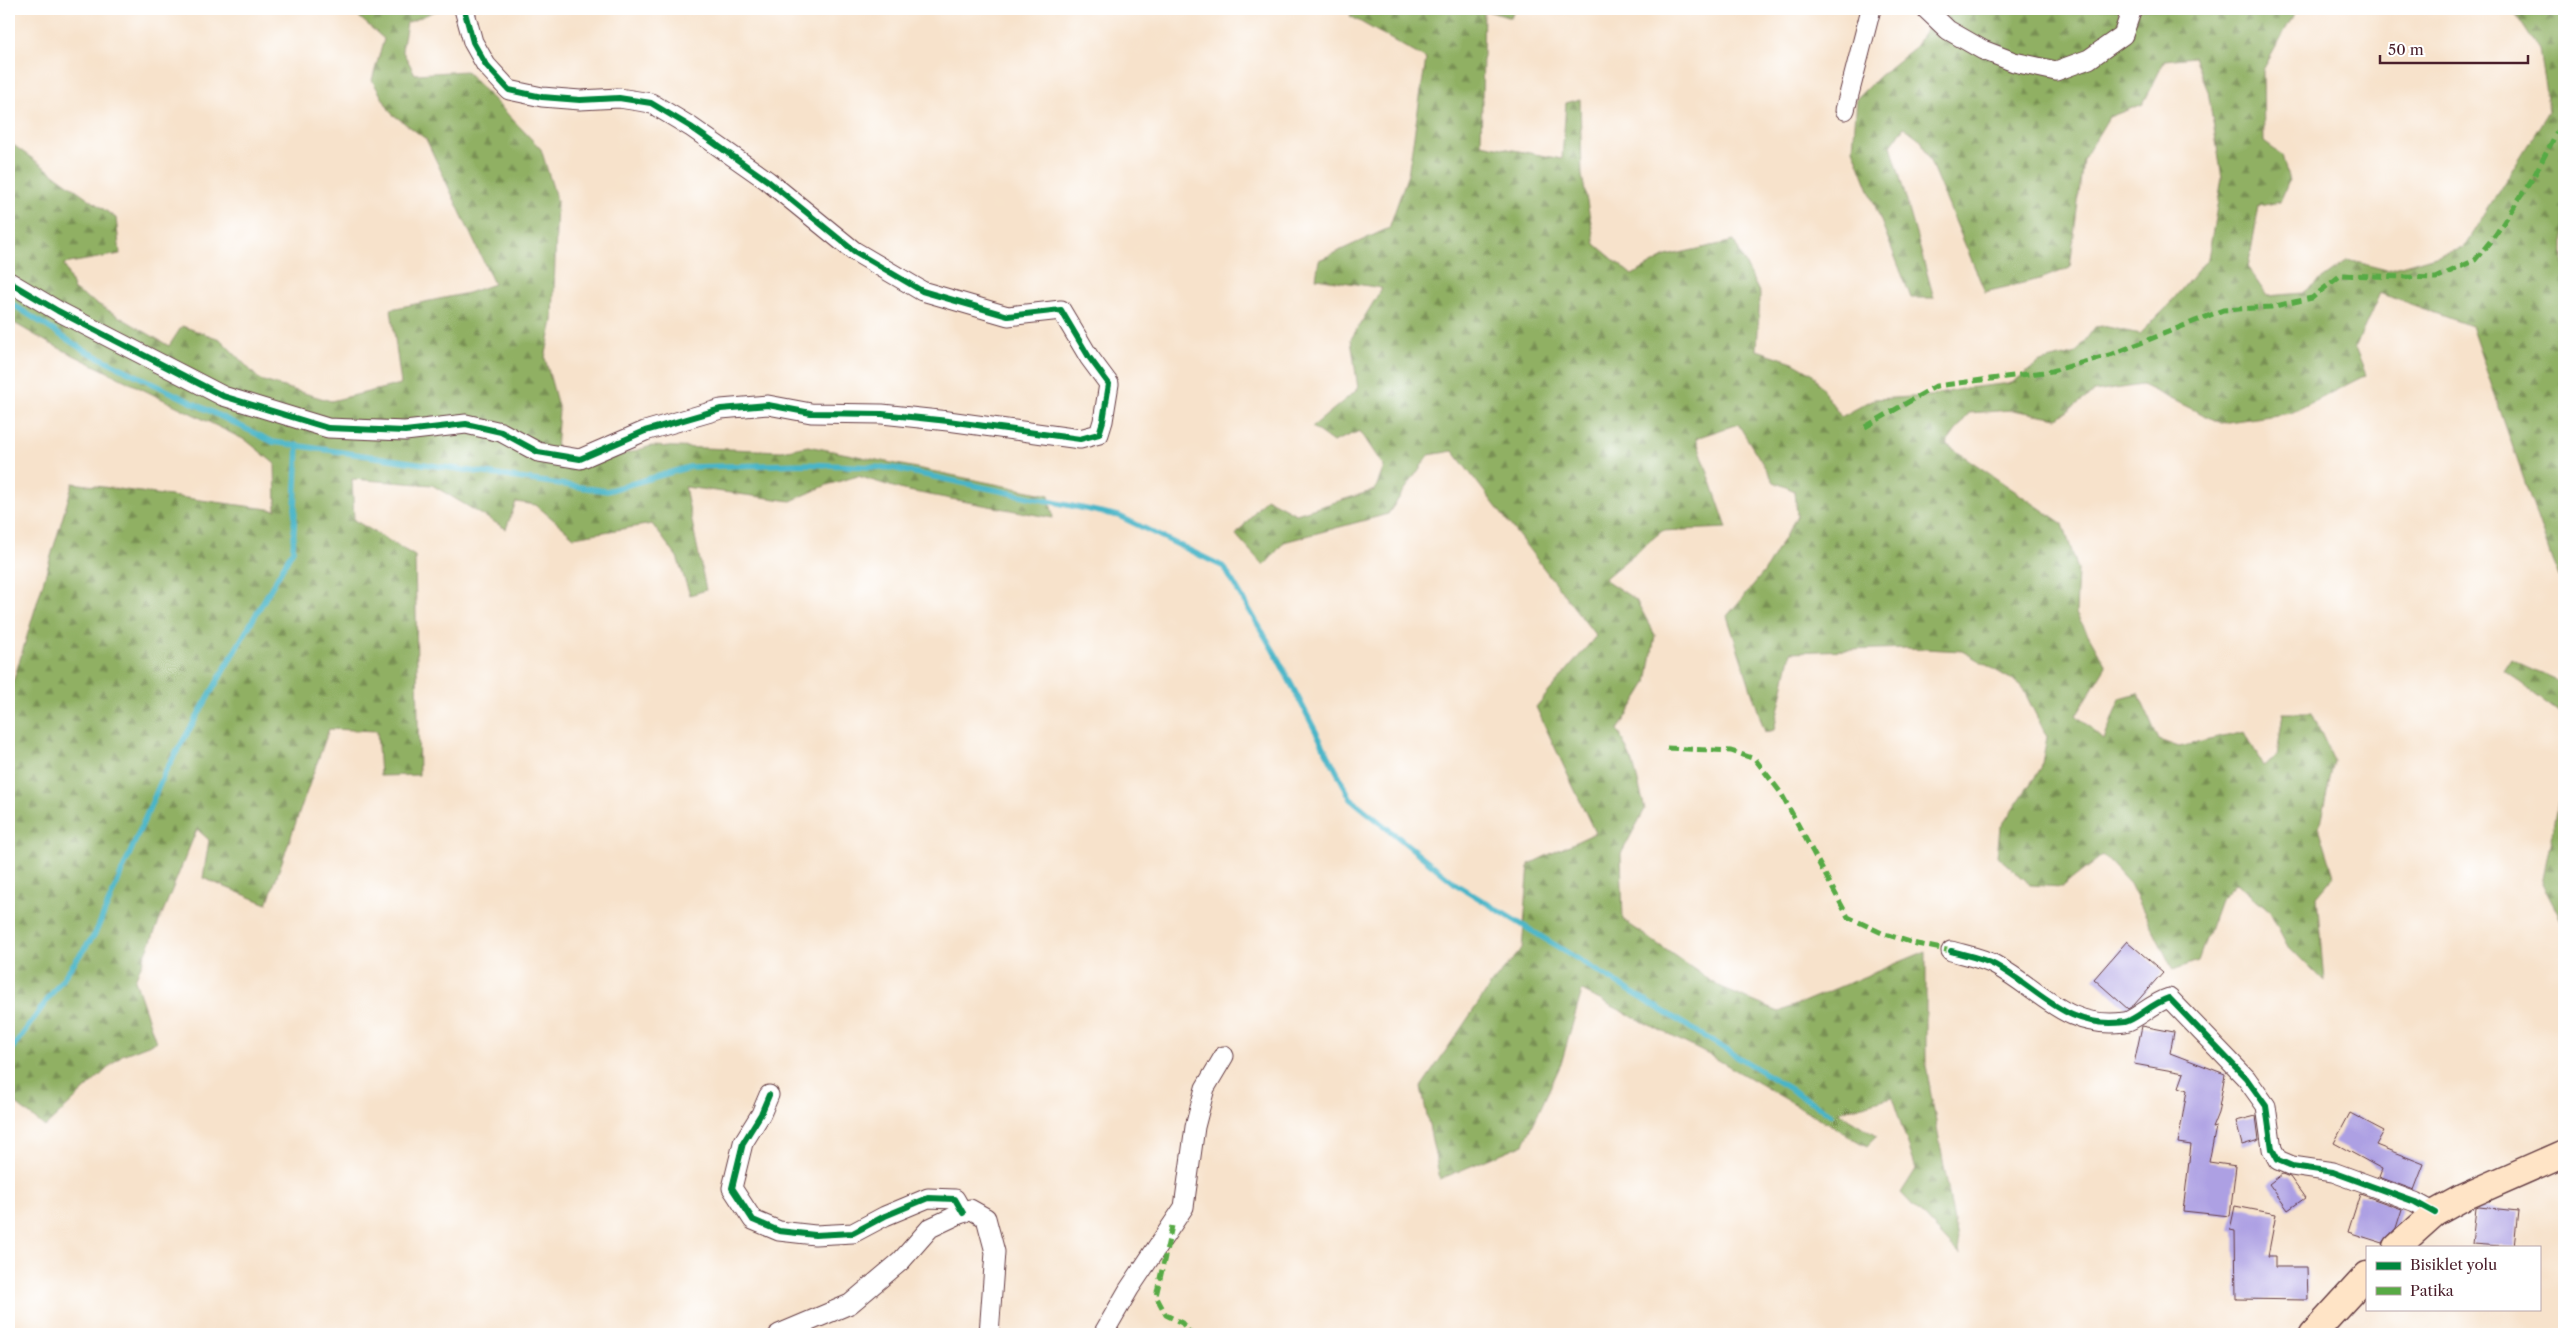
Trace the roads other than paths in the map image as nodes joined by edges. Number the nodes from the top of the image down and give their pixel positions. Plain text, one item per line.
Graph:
1 (464, 9) edge
2 (1871, 9) edge
3 (1926, 9) edge
4 (2132, 9) edge
5 (1845, 110) dead end
6 (9, 282) edge
7 (1951, 951) dead end
8 (1224, 1056) dead end
9 (769, 1095) dead end
10 (2564, 1153) edge
11 (963, 1212) junction
12 (2435, 1213) junction
13 (2398, 1246) edge
14 (2366, 1276) edge
15 (780, 1334) edge
16 (989, 1334) edge
17 (1103, 1334) edge
18 (2313, 1334) edge

1 - 6 street
2 - 5 street
3 - 4 street
7 - 12 street
8 - 17 street
9 - 11 street
10 - 12 main road
11 - 15 street
11 - 16 street
12 - 13 main road
14 - 18 main road

